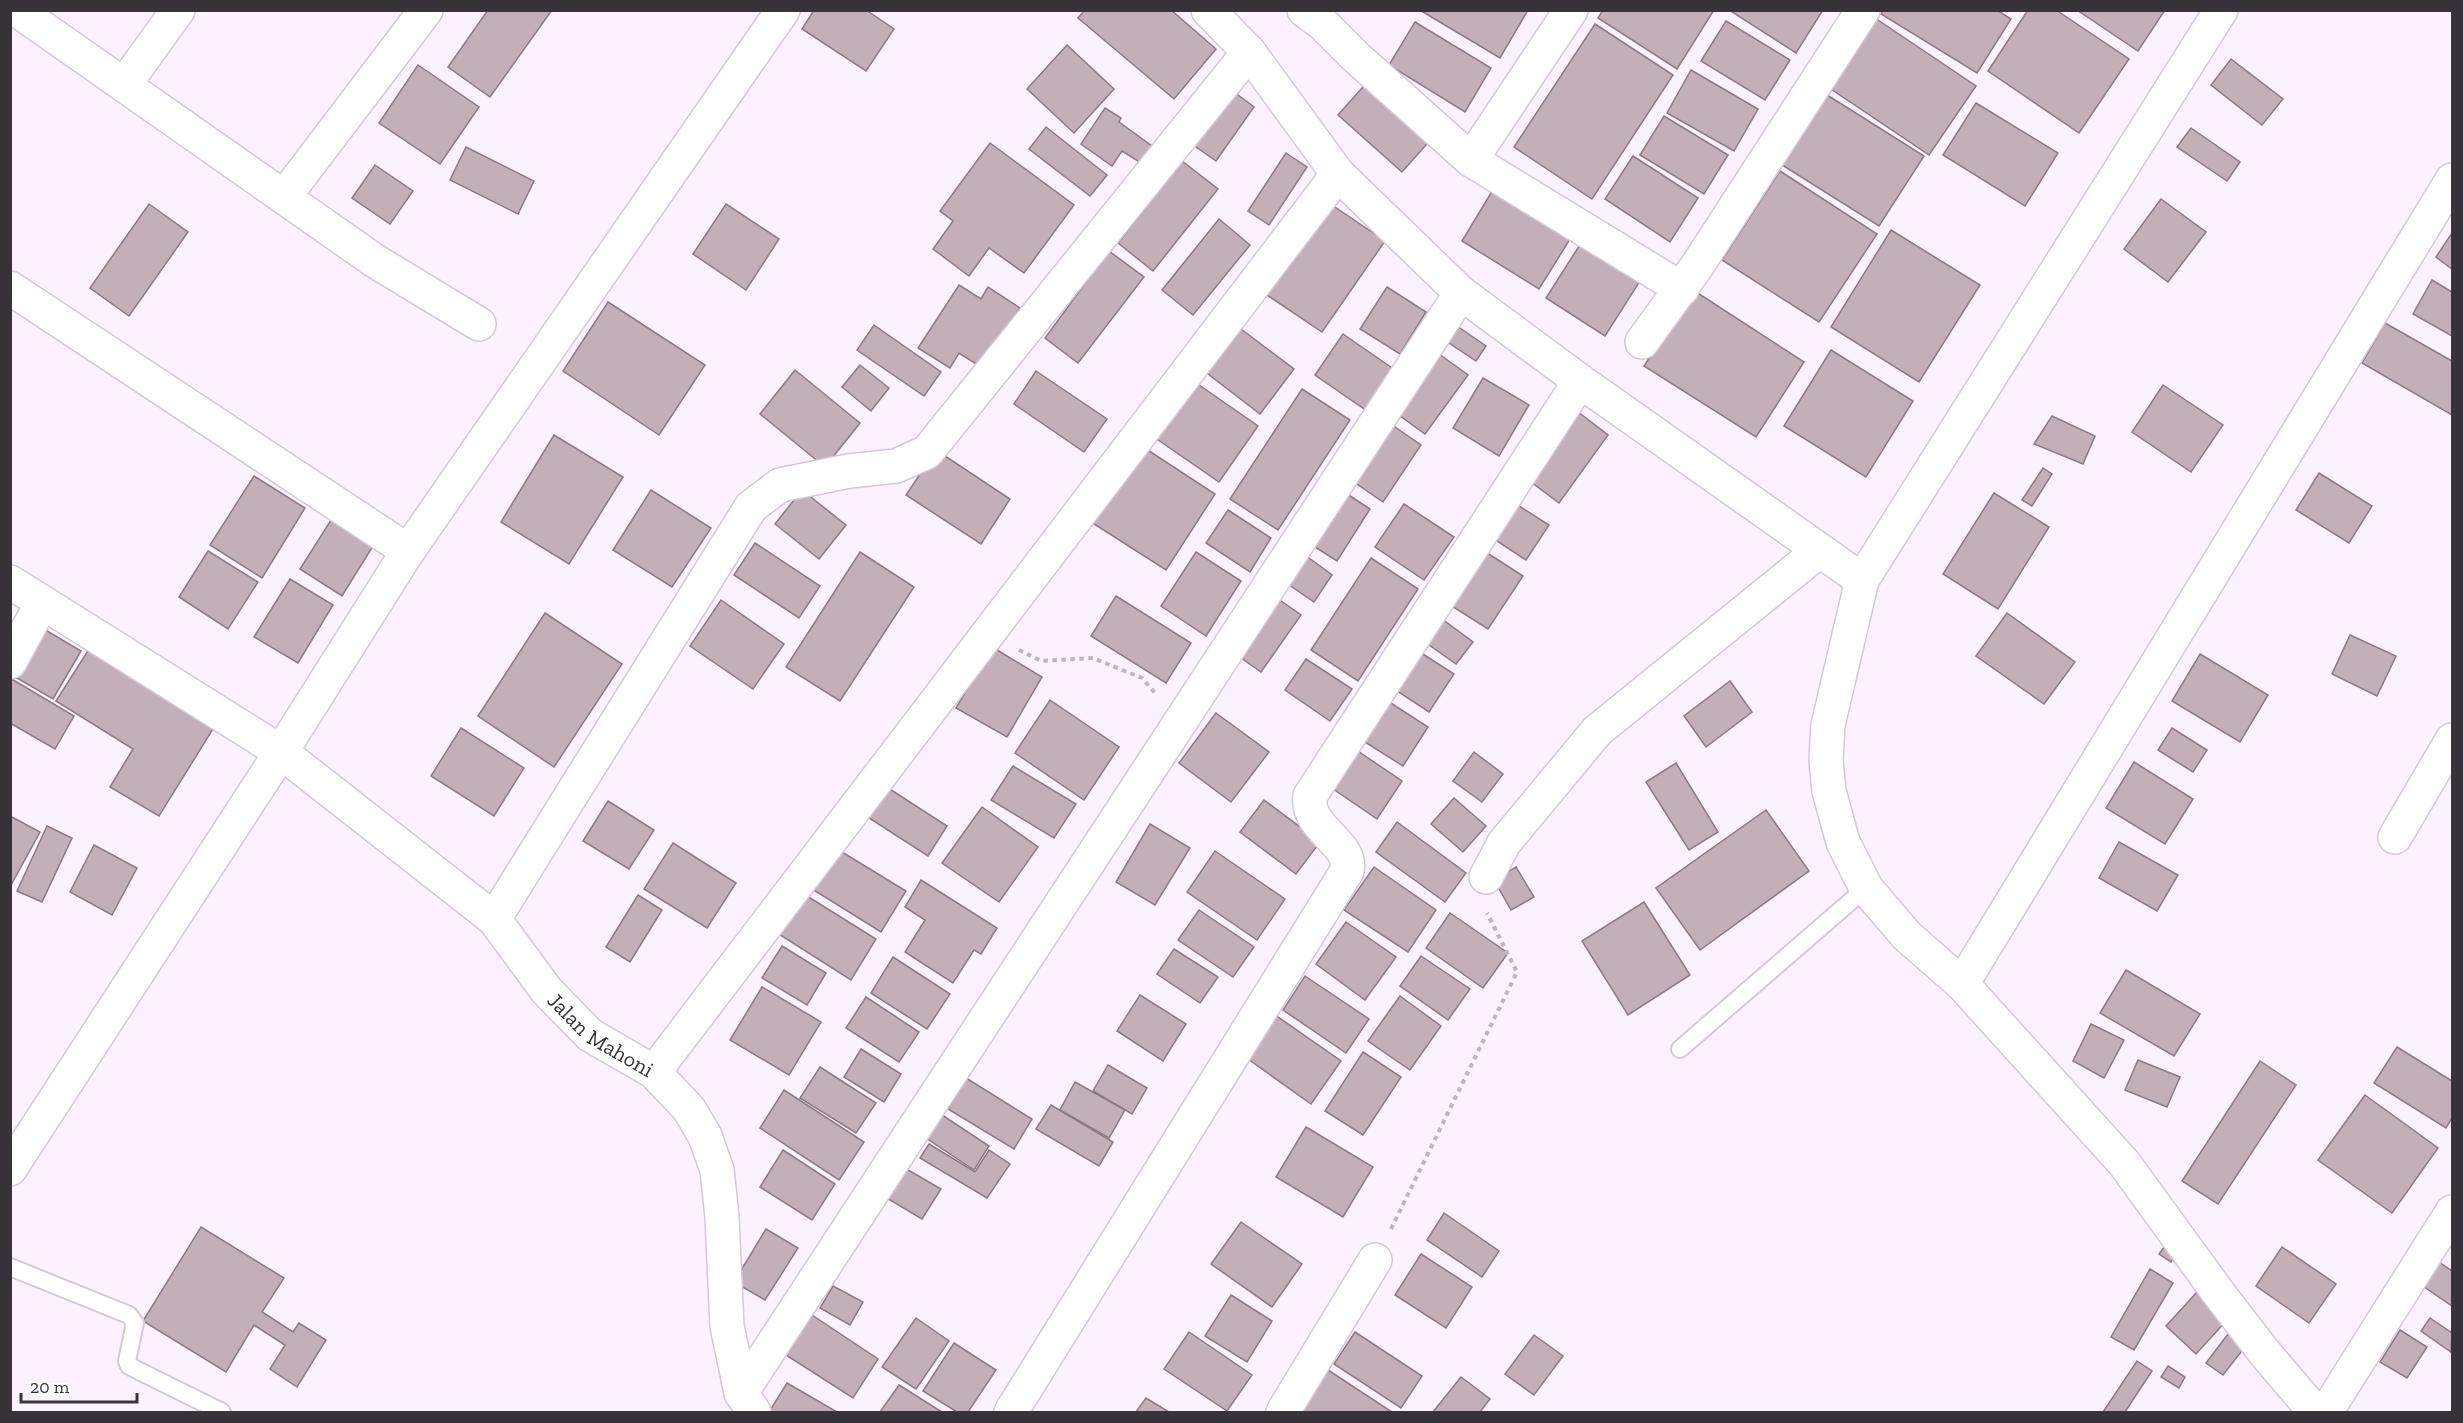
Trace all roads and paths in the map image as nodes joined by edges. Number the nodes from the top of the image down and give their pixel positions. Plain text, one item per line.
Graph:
1 (17, 10) edge
2 (178, 10) edge
3 (426, 10) edge
4 (783, 10) edge
5 (1208, 10) edge
6 (1304, 10) edge
7 (1571, 10) edge
8 (1863, 10) edge
9 (2221, 10) edge
10 (1249, 52) junction
11 (124, 85) junction
12 (1472, 160) junction
13 (1338, 174) junction
14 (2452, 180) edge
15 (284, 197) junction
16 (10, 288) edge
17 (1682, 289) junction
18 (1461, 293) junction
19 (479, 324) dead end
20 (1642, 342) dead end
21 (1580, 381) junction
22 (408, 551) junction
23 (1820, 551) junction
24 (1862, 580) junction
25 (10, 582) edge
26 (42, 603) junction
27 (988, 635) junction
28 (10, 662) edge
29 (1181, 721) junction
30 (2452, 740) edge
31 (281, 752) junction
32 (2395, 837) dead end
33 (1486, 877) joint
34 (1866, 888) junction
35 (494, 919) junction
36 (1962, 984) junction
37 (1680, 1049) dead end
38 (654, 1072) junction
39 (20, 1135) edge
40 (10, 1169) edge
41 (2452, 1212) edge
42 (1375, 1260) joint
43 (10, 1267) edge
44 (747, 1403) edge
45 (222, 1413) edge
46 (1011, 1413) edge
47 (1283, 1413) edge
48 (2315, 1413) edge
49 (2326, 1413) edge

1 - 11 street
2 - 11 street
3 - 15 street
4 - 22 street
5 - 10 street
6 - 12 street
7 - 12 street
8 - 17 street
9 - 24 street
10 - 13 street
10 - 35 street
11 - 15 street
12 - 17 street
13 - 18 street
13 - 27 street
14 - 36 street
15 - 19 street
16 - 22 street
17 - 20 street
18 - 21 street
18 - 29 street
21 - 23 street
21 - 46 street
22 - 31 street
23 - 24 street
23 - 33 street
24 - 34 street
25 - 26 street, Jalan Mahoni
26 - 28 street
26 - 31 street, Jalan Mahoni
27 - 29 path
27 - 38 street
29 - 44 street
30 - 32 street
31 - 35 street, Jalan Mahoni
31 - 39 street
33 - 42 path
34 - 36 street
34 - 37 lane
35 - 38 street, Jalan Mahoni
36 - 48 street
38 - 44 street, Jalan Mahoni
39 - 40 street
41 - 49 street
42 - 47 street
43 - 45 lane

